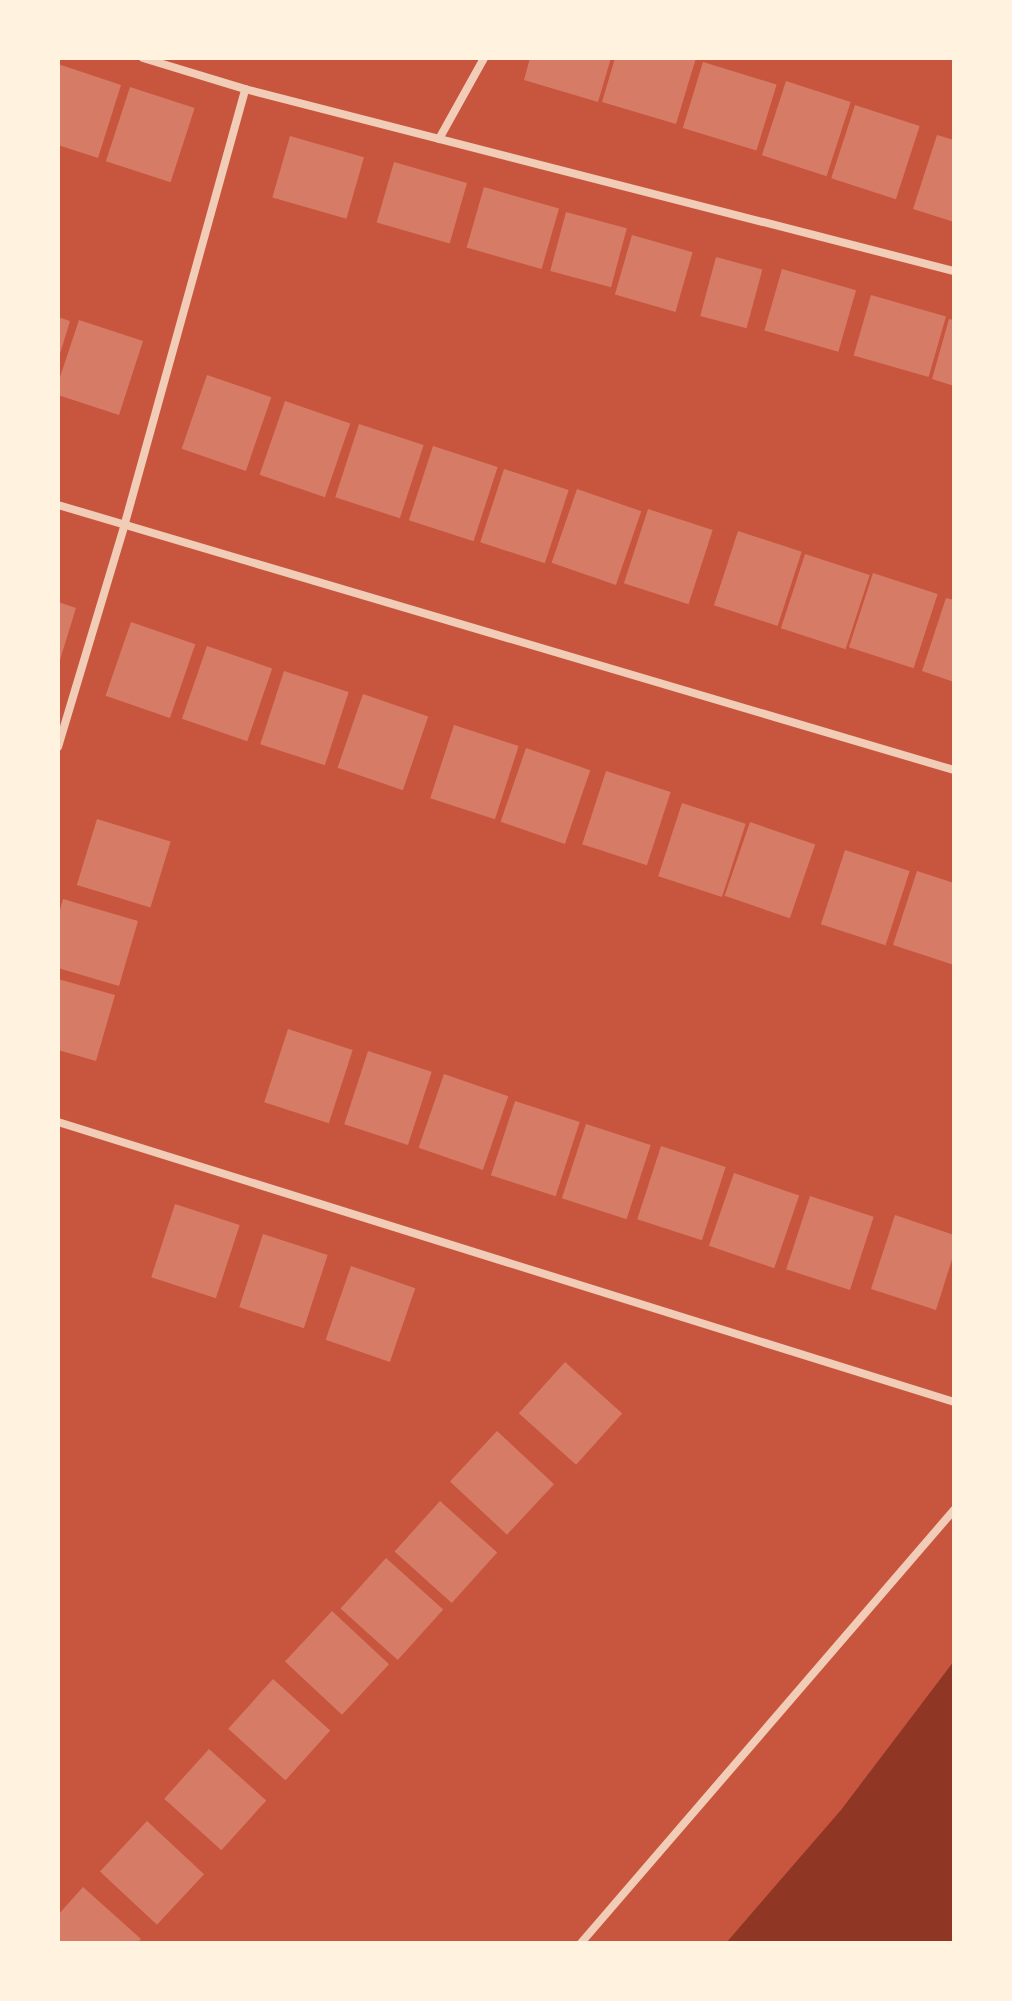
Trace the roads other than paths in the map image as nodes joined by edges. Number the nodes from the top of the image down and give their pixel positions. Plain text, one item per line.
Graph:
1 (143, 58) edge
2 (484, 58) edge
3 (245, 89) junction
4 (439, 139) junction
5 (954, 271) edge
6 (58, 505) edge
7 (125, 523) junction
8 (58, 747) edge
9 (954, 770) edge
10 (58, 1122) edge
11 (954, 1402) edge
12 (954, 1510) edge
13 (581, 1943) edge

1 - 3 street
2 - 4 street
3 - 4 street
3 - 7 street
4 - 5 street
6 - 7 street
7 - 8 street
7 - 9 street
10 - 11 street
12 - 13 street

